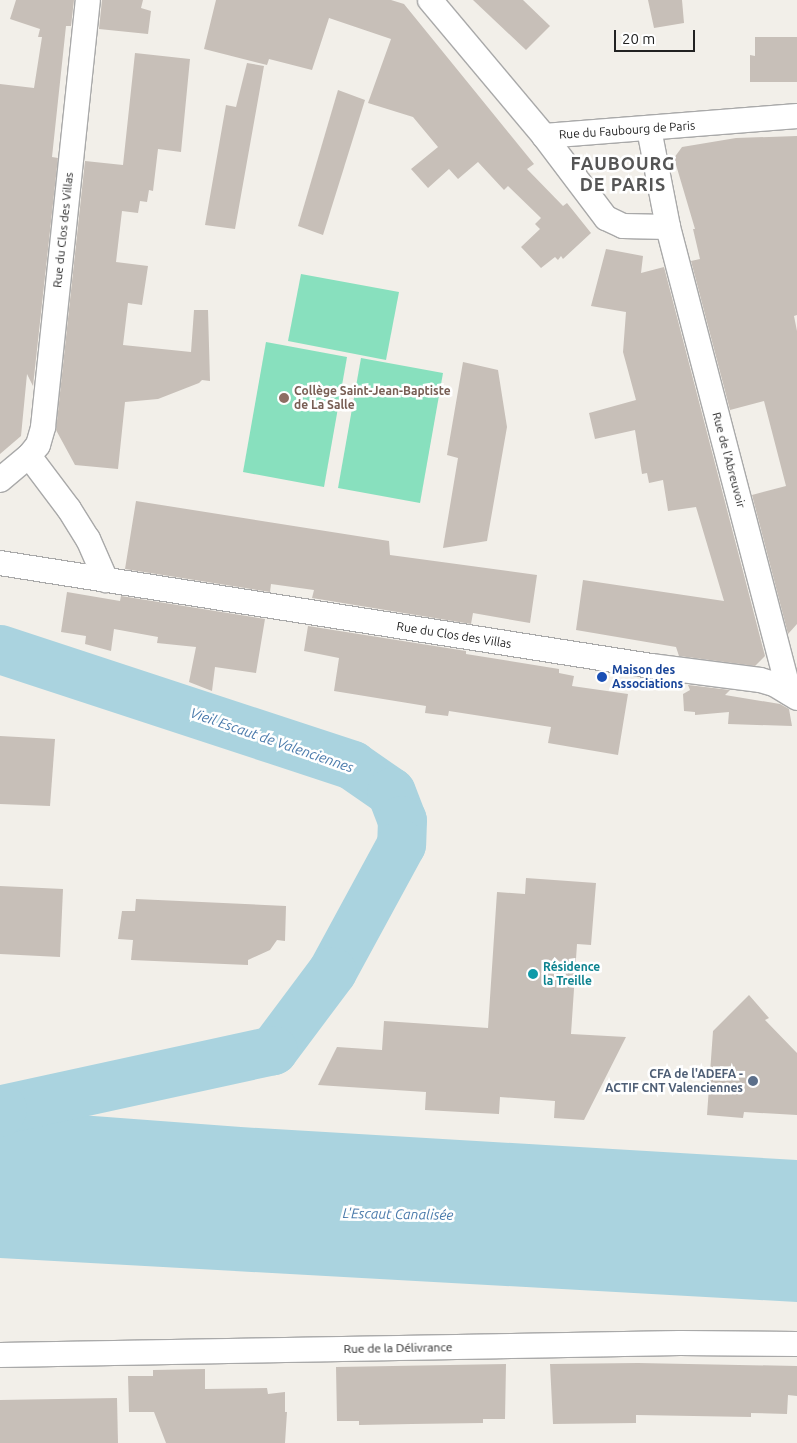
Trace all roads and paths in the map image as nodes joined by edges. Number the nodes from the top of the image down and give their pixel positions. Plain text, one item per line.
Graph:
1 (88, 0) edge
2 (430, 0) edge
3 (797, 116) edge
4 (649, 129) junction
5 (544, 136) junction
6 (668, 227) junction
7 (29, 456) junction
8 (0, 480) edge
9 (0, 563) edge
10 (106, 580) junction
11 (793, 696) edge
12 (797, 1344) edge
13 (0, 1355) edge

1 - 7 street, Rue du Clos des Villas
2 - 5 street, Rue du Faubourg de Paris
3 - 4 street, Rue du Faubourg de Paris
4 - 5 street, Rue du Faubourg de Paris
4 - 6 street, Rue de l'Abreuvoir
5 - 6 street
6 - 11 street, Rue de l'Abreuvoir
7 - 8 street, Rue du Clos des Villas
7 - 10 street
9 - 10 street, Rue du Clos des Villas
10 - 11 street, Rue du Clos des Villas
12 - 13 street, Rue de la Délivrance

